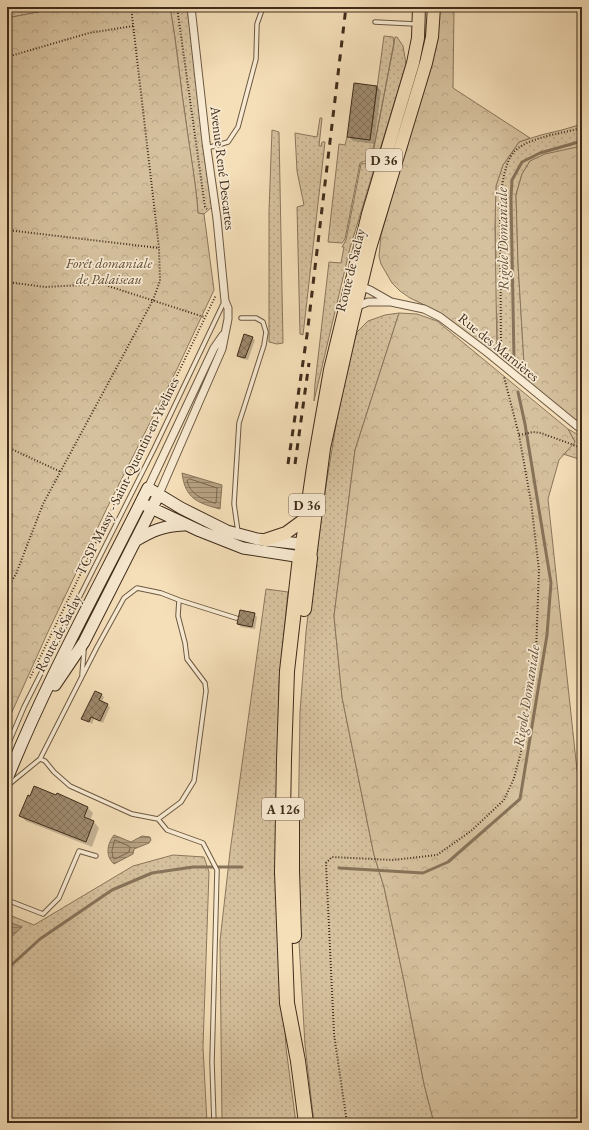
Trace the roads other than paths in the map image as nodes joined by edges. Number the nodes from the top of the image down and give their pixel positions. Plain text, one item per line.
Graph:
1 (192, 7) edge
2 (263, 7) edge
3 (419, 7) edge
4 (434, 7) edge
5 (375, 22) dead end
6 (418, 24) junction
7 (207, 148) junction
8 (356, 284) junction
9 (225, 301) junction
10 (391, 302) junction
11 (350, 309) junction
12 (241, 318) dead end
13 (226, 332) junction
14 (582, 430) edge
15 (148, 488) junction
16 (158, 494) junction
17 (141, 503) junction
18 (152, 508) junction
19 (305, 519) junction
20 (186, 525) junction
21 (239, 535) junction
22 (265, 540) junction
23 (134, 541) junction
24 (306, 551) junction
25 (179, 600) junction
26 (236, 618) dead end
27 (84, 642) junction
28 (81, 678) junction
29 (35, 713) junction
30 (7, 747) edge
31 (40, 760) junction
32 (7, 779) edge
33 (7, 786) edge
34 (158, 819) junction
35 (96, 856) dead end
36 (7, 900) edge
37 (214, 1123) edge
38 (306, 1123) edge

1 - 7 street, Avenue René Descartes
2 - 7 lane
3 - 6 main road, Route de Saclay / D 36
4 - 8 main road, Route de Saclay / D 36
5 - 6 lane
6 - 8 main road, Route de Saclay / D 36
7 - 9 street, Avenue René Descartes
8 - 10 street, Rue des Marnières
8 - 11 main road, Route de Saclay / D 36
9 - 13 street, Avenue René Descartes
9 - 30 lane, TCSP Massy - Saint-Quentin-en-Yvelines
10 - 11 street, Rue des Marnières
10 - 14 street, Rue des Marnières
11 - 19 main road, Route de Saclay / D 36
11 - 24 main road, Route de Saclay / D 36
12 - 21 lane
13 - 15 street
13 - 16 street, Avenue René Descartes
15 - 16 main road
15 - 17 main road, Route de Saclay
16 - 18 main road
16 - 21 main road
17 - 18 main road
17 - 29 main road, Route de Saclay
18 - 20 main road
18 - 23 main road
19 - 22 main road
19 - 24 main road, Route de Saclay / D 36
20 - 23 main road
20 - 24 main road
21 - 22 main road
22 - 24 main road
23 - 27 main road
24 - 38 highway, A 126
25 - 26 lane
25 - 28 lane
25 - 34 lane
27 - 28 lane
27 - 29 main road
28 - 31 lane
29 - 32 main road, Route de Saclay
31 - 33 lane
31 - 34 lane
34 - 37 lane
35 - 36 lane

